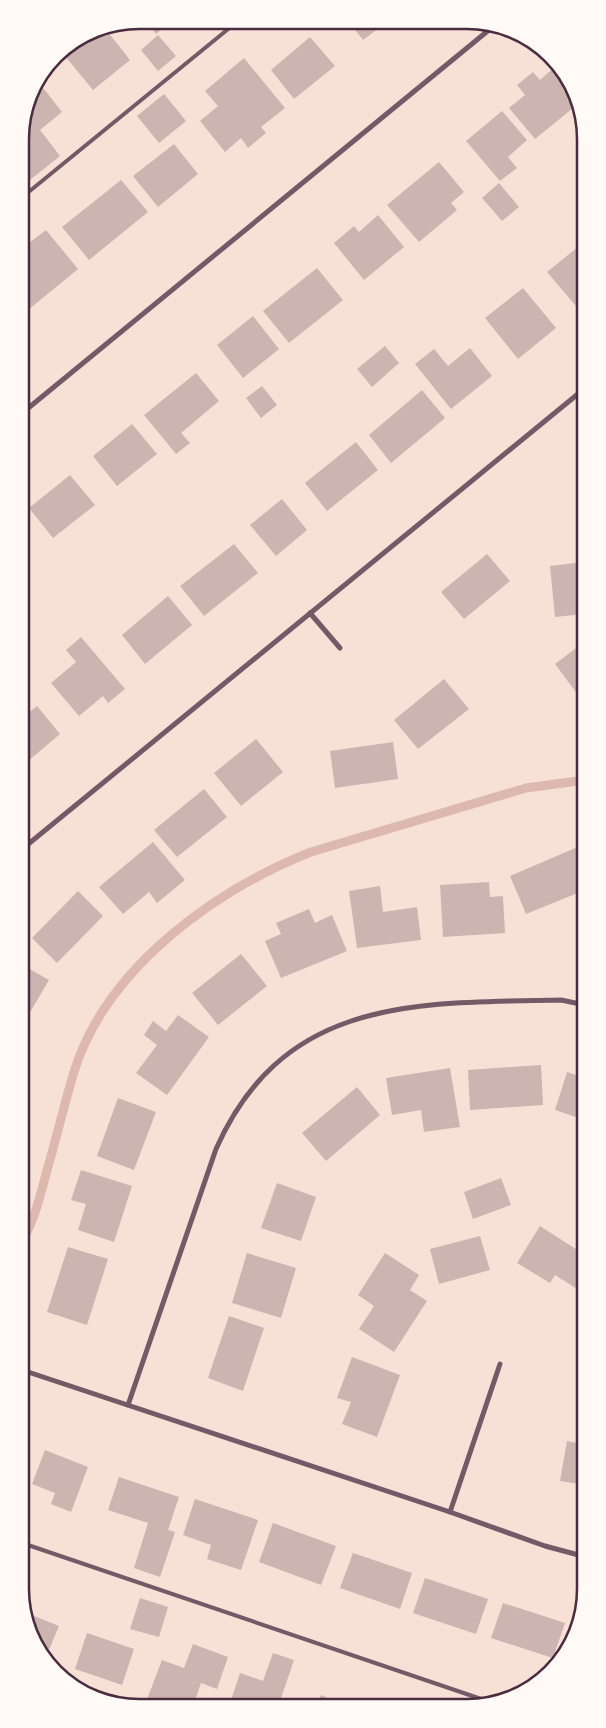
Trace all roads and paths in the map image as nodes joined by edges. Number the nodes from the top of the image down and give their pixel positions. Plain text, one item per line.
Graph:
1 (228, 29) edge
2 (488, 31) edge
3 (29, 192) edge
4 (577, 395) edge
5 (29, 407) edge
6 (310, 613) junction
7 (340, 648) dead end
8 (29, 843) edge
9 (577, 1003) edge
10 (500, 1364) dead end
11 (29, 1372) edge
12 (128, 1405) junction
13 (450, 1512) junction
14 (29, 1545) edge
15 (577, 1555) edge
16 (479, 1698) edge

1 - 3 lane
2 - 5 street
4 - 6 street
6 - 7 street
6 - 8 street
9 - 12 street
10 - 13 street
11 - 12 street
12 - 13 street
13 - 15 street
14 - 16 lane

